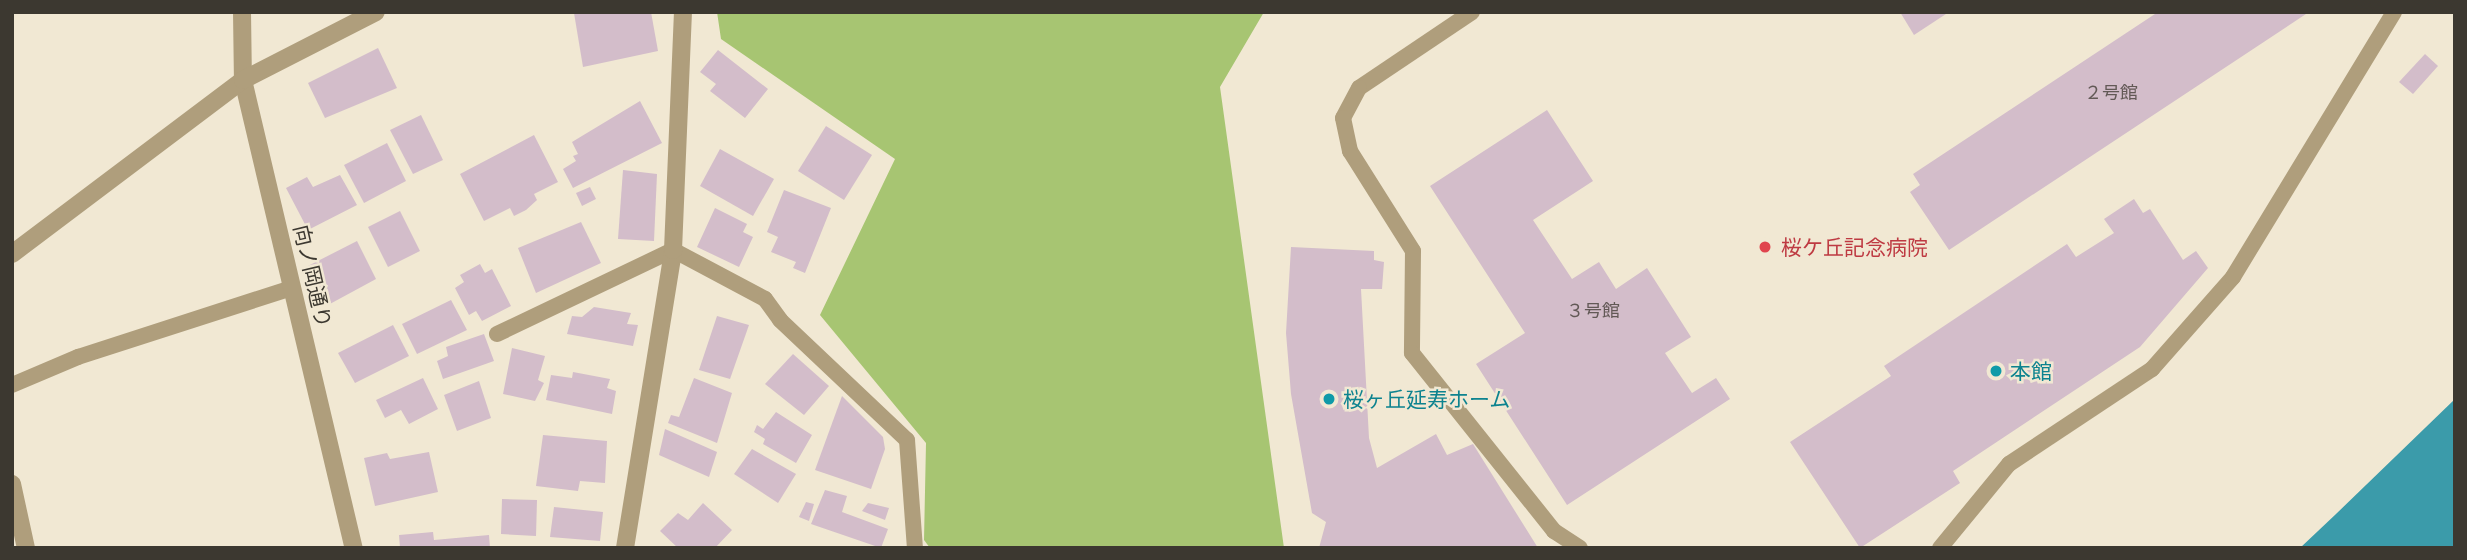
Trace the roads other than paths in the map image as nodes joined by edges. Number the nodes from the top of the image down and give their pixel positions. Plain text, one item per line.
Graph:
1 (242, 12) edge
2 (376, 12) edge
3 (683, 12) edge
4 (1472, 12) edge
5 (2394, 12) edge
6 (243, 80) junction
7 (673, 250) junction
8 (12, 254) edge
9 (292, 288) junction
10 (497, 334) dead end
11 (12, 385) edge
12 (12, 484) edge
13 (26, 548) edge
14 (354, 548) edge
15 (625, 548) edge
16 (915, 548) edge
17 (1580, 548) edge
18 (1940, 548) edge

1 - 6 street, 向ノ岡通り
2 - 6 street
3 - 7 street
4 - 17 lane
5 - 18 lane
6 - 8 street
6 - 9 street, 向ノ岡通り
7 - 10 lane
7 - 15 street
7 - 16 lane
9 - 11 lane
9 - 14 street, 向ノ岡通り
12 - 13 street

